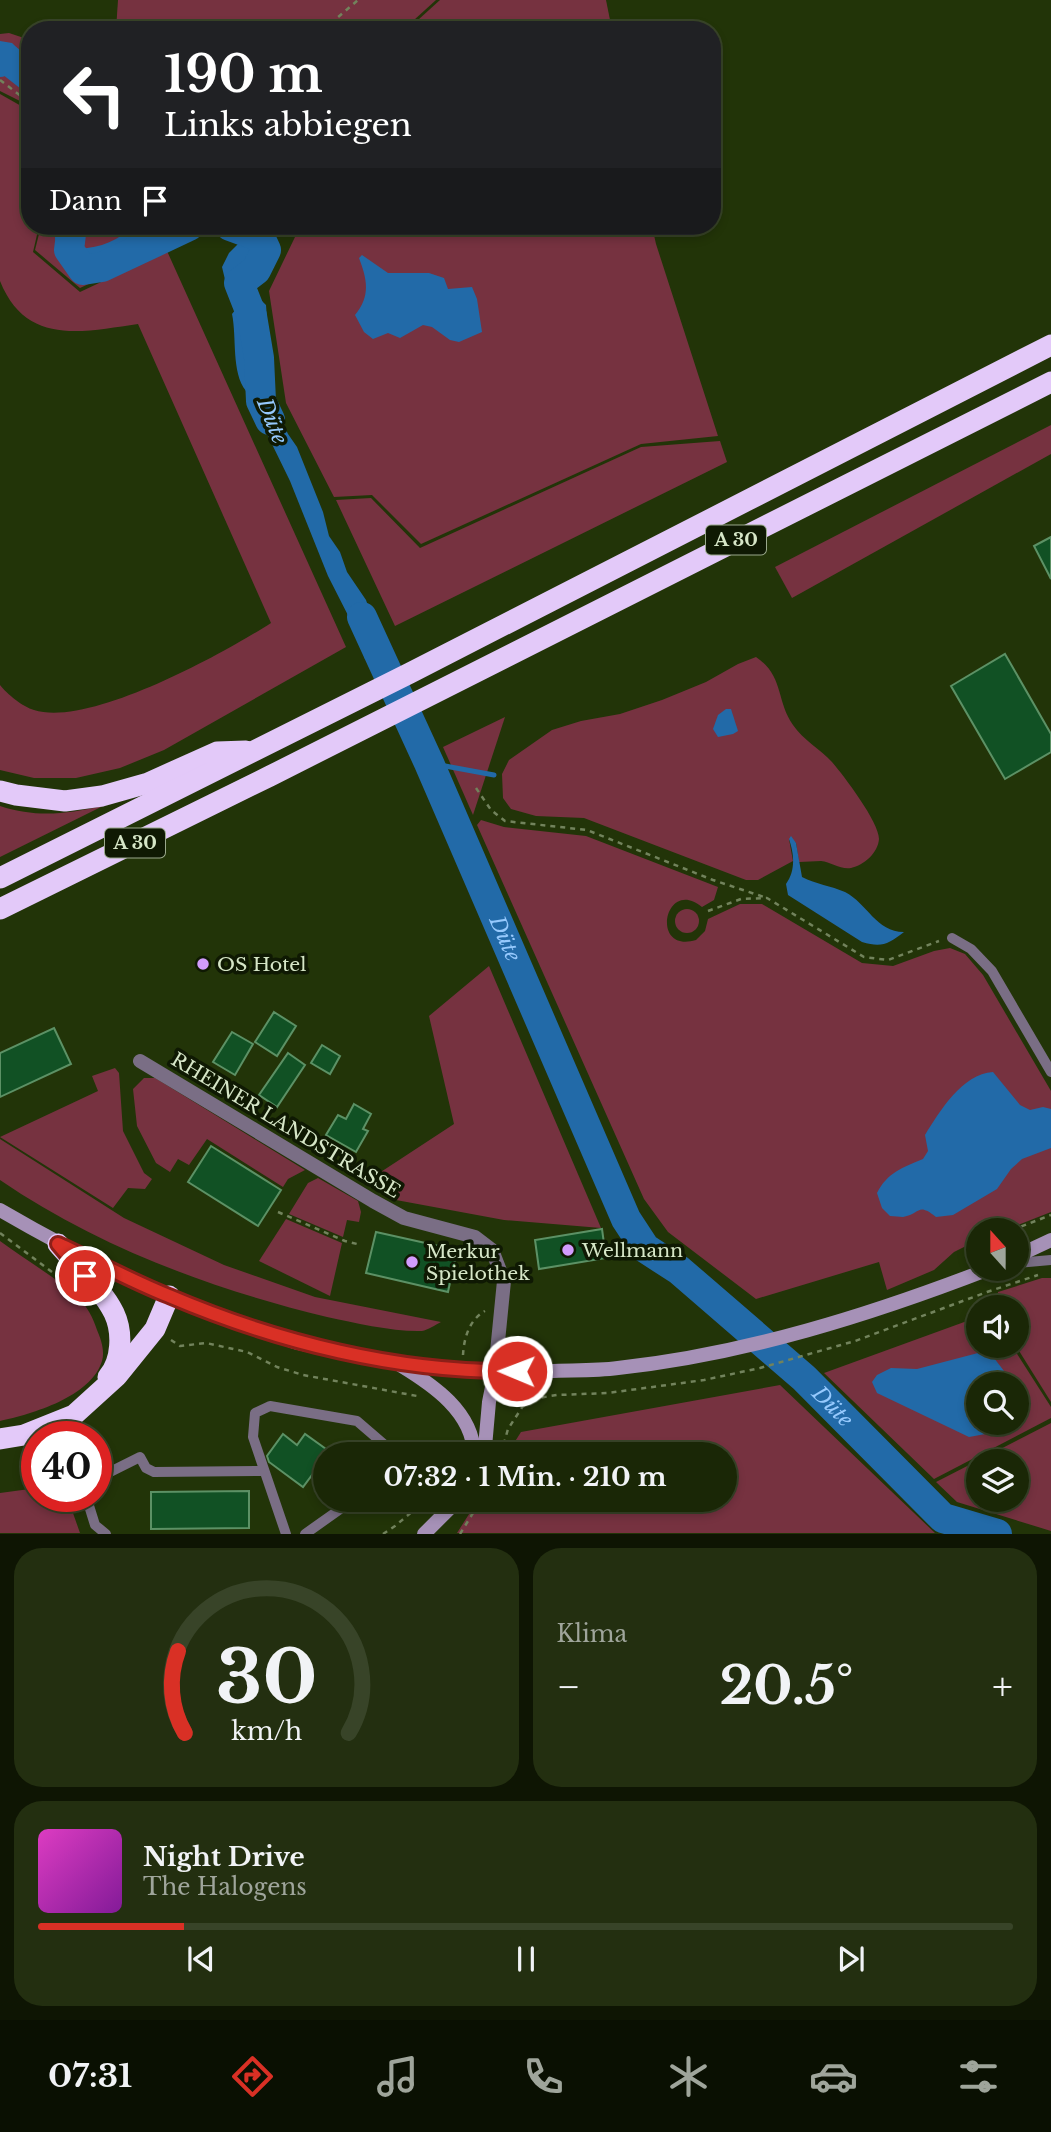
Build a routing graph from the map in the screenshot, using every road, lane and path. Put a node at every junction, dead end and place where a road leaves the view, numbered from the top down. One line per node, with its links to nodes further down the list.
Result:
1 (358, 0): 2 (path)
2 (334, 21)
3 (0, 80): 4 (path)
4 (21, 96)
5 (1051, 345): 7 (highway, A 30)
6 (1051, 382): 12 (highway, A 30)
7 (255, 750): 9 (highway); 10 (highway, A 30)
8 (476, 788): 11 (path)
9 (0, 790)
10 (0, 877)
11 (767, 898): 13 (path); 14 (path)
12 (0, 909)
13 (708, 911)
14 (952, 938): 16 (lane)
15 (140, 1061): 32 (street, RHEINER LANDSTRASSE)
16 (1051, 1072)
17 (0, 1210): 23 (street)
18 (278, 1212): 24 (path)
19 (1051, 1215): 20 (path)
20 (1029, 1223)
21 (0, 1233): 30 (path)
22 (1051, 1240): 25 (street)
23 (58, 1244): 31 (street); 40 (highway)
24 (361, 1245)
25 (1029, 1250)
26 (1051, 1260): 27 (lane)
27 (1029, 1262)
28 (1041, 1275): 39 (path)
29 (966, 1278): 36 (street)
30 (71, 1286)
31 (169, 1296): 33 (highway); 34 (street)
32 (500, 1308): 35 (path); 36 (street, RHEINER LANDSTRASSE)
33 (155, 1329): 37 (path); 40 (highway)
34 (396, 1363): 35 (street); 43 (street)
35 (462, 1369): 36 (street)
36 (495, 1372): 38 (street)
37 (427, 1399)
38 (489, 1402): 39 (path); 44 (street)
39 (523, 1406): 45 (path)
40 (74, 1415): 41 (highway)
41 (0, 1438)
42 (381, 1442): 47 (lane)
43 (473, 1442)
44 (485, 1442)
45 (504, 1442)
46 (112, 1471): 47 (lane)
47 (264, 1471): 54 (lane)
48 (91, 1512): 53 (lane)
49 (336, 1512): 55 (lane)
50 (412, 1512): 56 (path)
51 (446, 1512): 57 (street)
52 (474, 1512): 58 (path)
53 (106, 1534)
54 (286, 1534)
55 (305, 1534)
56 (383, 1534)
57 (424, 1534)
58 (460, 1534)

